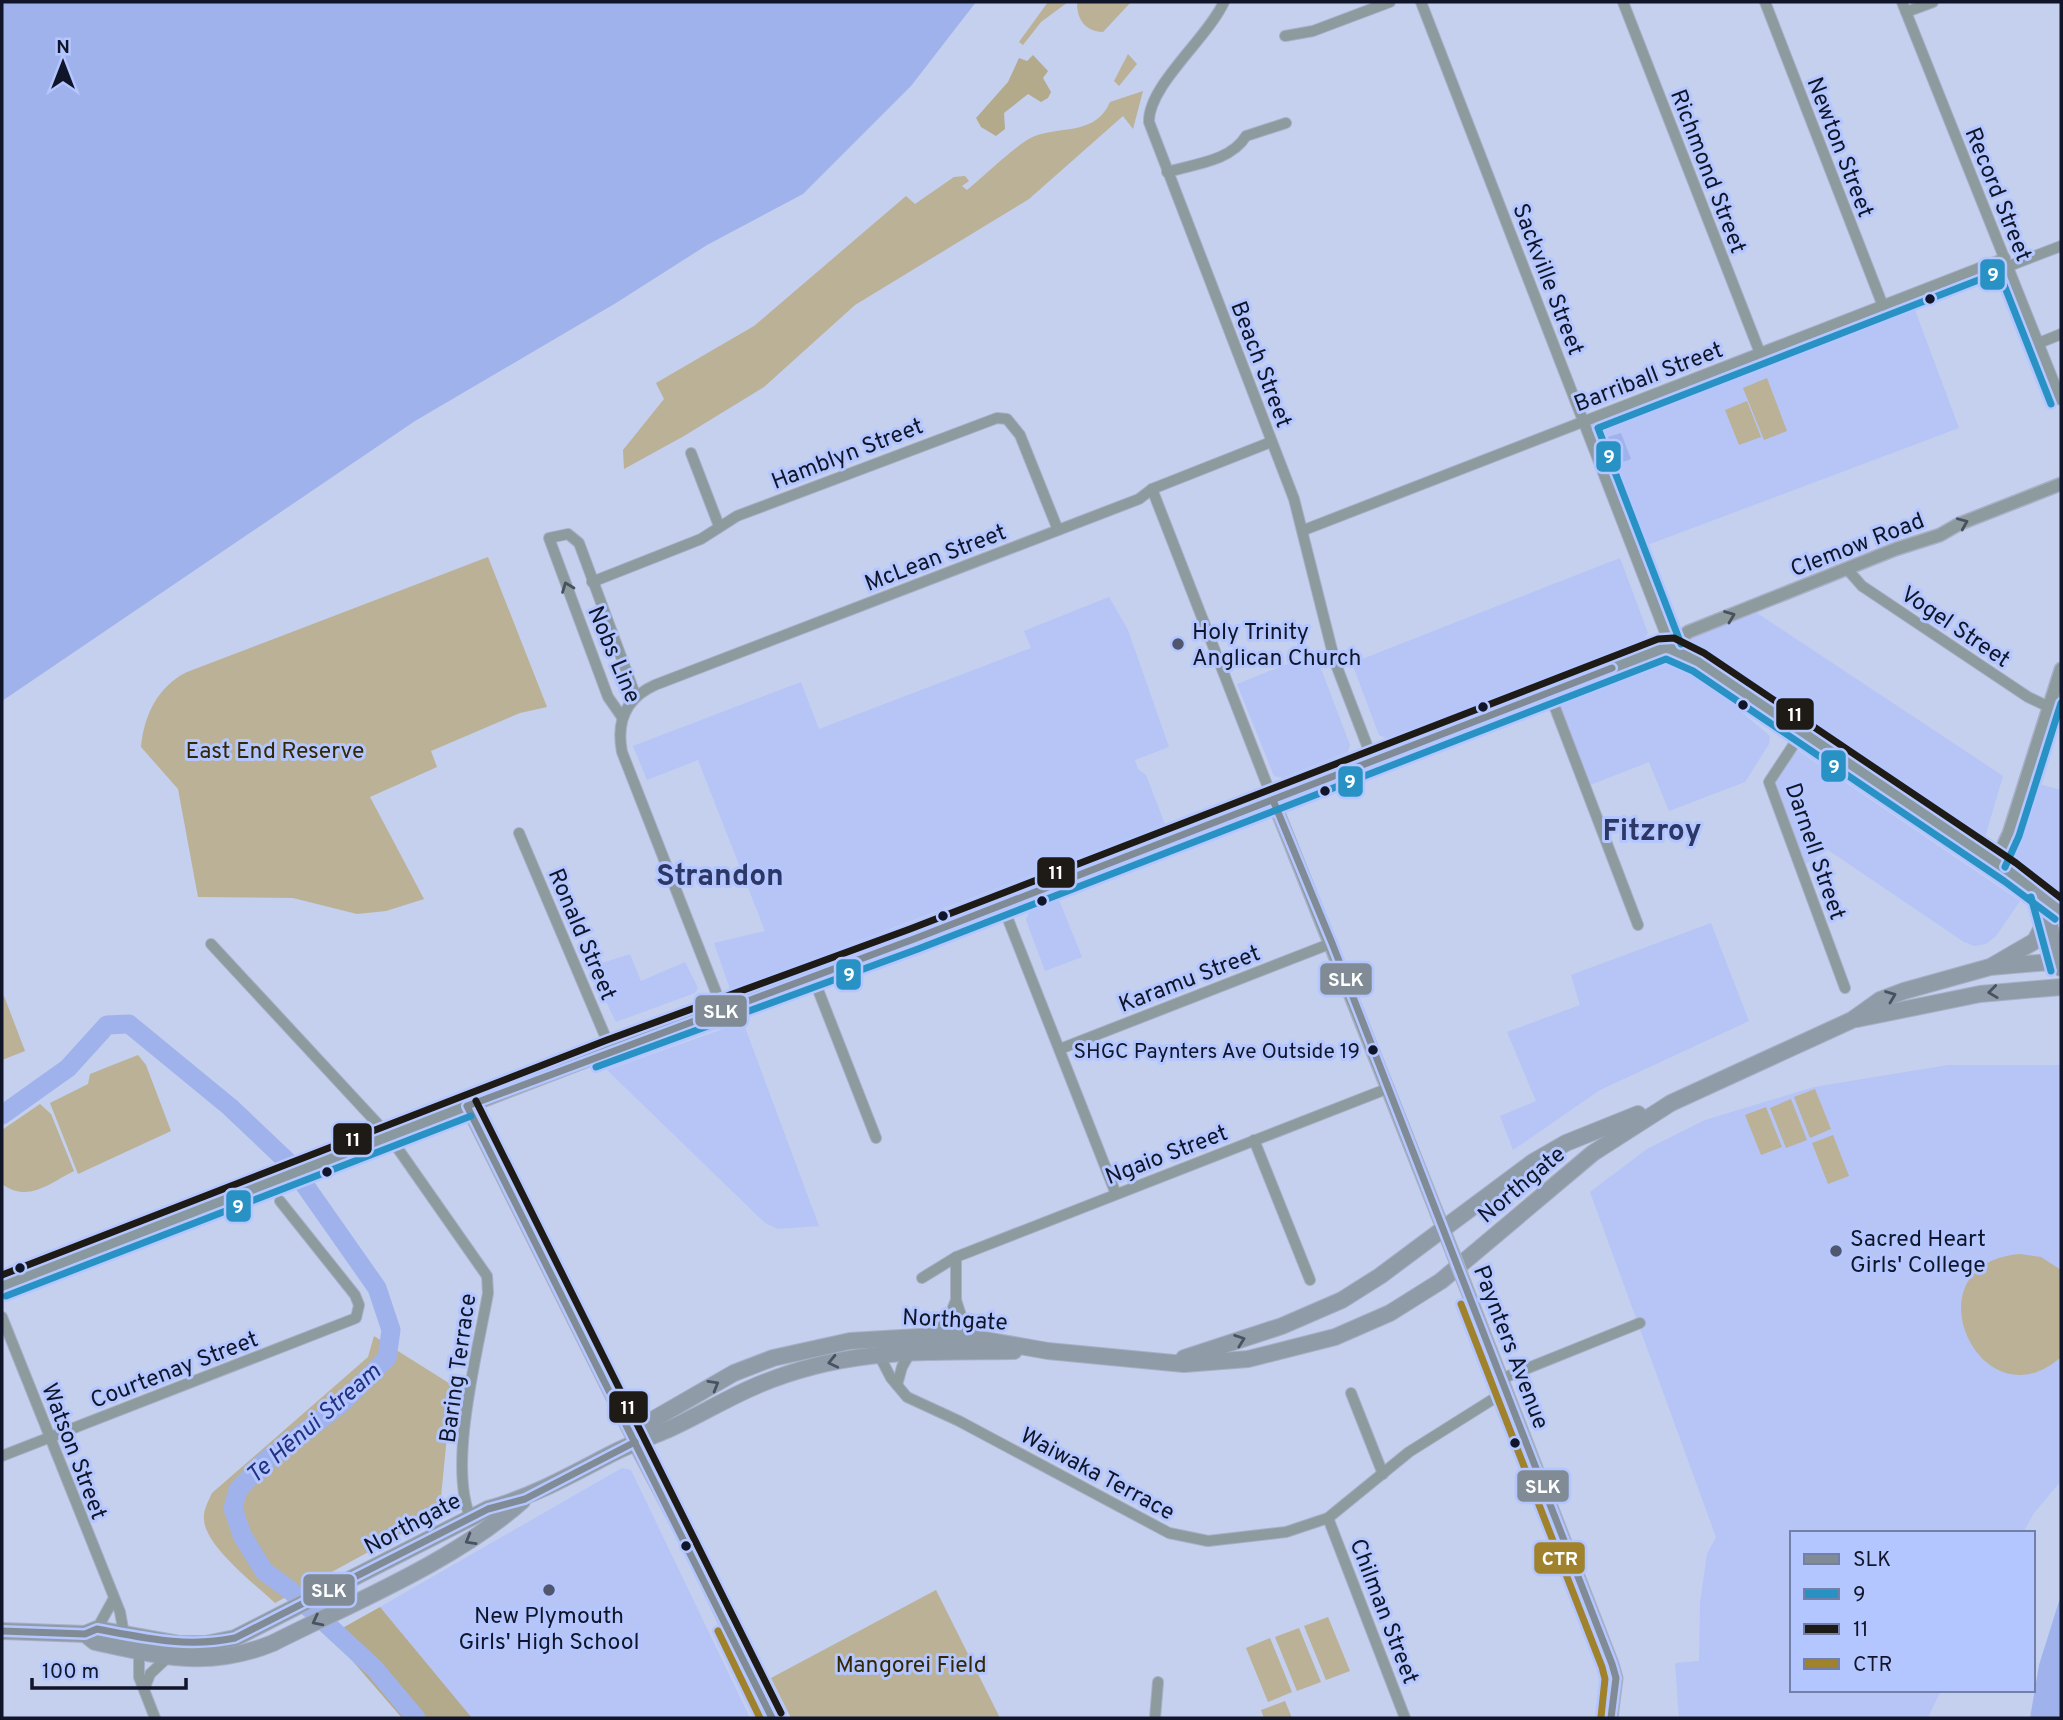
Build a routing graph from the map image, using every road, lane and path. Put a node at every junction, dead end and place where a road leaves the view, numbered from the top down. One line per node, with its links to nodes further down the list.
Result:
1 (1224, 2): 10 (street, Beach Street)
2 (1390, 2): 8 (street)
3 (1421, 2): 18 (street, Sackville Street)
4 (1623, 2): 16 (street, Richmond Street)
5 (1765, 2): 13 (street, Newton Street)
6 (1933, 2): 7 (street)
7 (1904, 7): 12 (street, Record Street)
8 (1285, 36)
9 (1286, 123): 10 (street)
10 (1167, 172): 19 (street, Beach Street)
11 (2061, 246): 12 (street, Barriball Street)
12 (2007, 262): 13 (street, Barriball Street); 15 (street, Record Street)
13 (1883, 306): 16 (street, Barriball Street)
14 (2061, 334): 15 (street)
15 (2039, 343): 17 (street, Record Street)
16 (1760, 353): 18 (street, Barriball Street)
17 (2061, 400)
18 (1584, 422): 25 (street, Barriball Street); 28 (street, Sackville Street)
19 (1271, 442): 22 (street, McLean Street); 25 (street, Beach Street)
20 (691, 453): 23 (street)
21 (2061, 484): 26 (street, Clemow Road, one-way to 21)
22 (1152, 489): 24 (street, McLean Street); 36 (street)
23 (719, 526): 24 (street, Hamblyn Street); 27 (street, Hamblyn Street)
24 (1058, 530): 31 (street, McLean Street)
25 (1304, 530): 35 (street, Beach Street)
26 (1847, 569): 28 (street, Clemow Road, one-way to 26); 32 (street, Vogel Street)
27 (592, 582): 31 (street, Nobs Line); 33 (street, Nobs Line, one-way to 27)
28 (1671, 648): 30 (main road); 34 (main road)
29 (2061, 669): 32 (street)
30 (1549, 692): 35 (main road); 43 (street)
31 (636, 697): 33 (street, McLean Street)
32 (2049, 707): 38 (street)
33 (622, 717): 51 (street, Nobs Line)
34 (1802, 732): 38 (main road); 50 (street, Darnell Street)
35 (1373, 761): 36 (main road)
36 (1273, 800): 40 (main road); 44 (street, Paynters Avenue)
37 (519, 833): 54 (street, Ronald Street)
38 (1995, 863): 39 (main road)
39 (2041, 894): 41 (highway); 42 (highway)
40 (1002, 904): 48 (main road); 53 (street)
41 (2061, 911)
42 (2046, 920): 46 (highway); 47 (highway)
43 (1638, 925)
44 (1332, 943): 53 (street, Karamu Street); 55 (street, Paynters Avenue)
45 (211, 944): 58 (street, Baring Terrace)
46 (2060, 963): 47 (highway, Northgate)
47 (1990, 967): 52 (highway, Northgate, one-way to 47)
48 (813, 977): 51 (main road); 59 (street)
49 (2061, 987): 52 (highway, Northgate, one-way to 52)
50 (1845, 988)
51 (723, 1010): 54 (main road)
52 (1852, 1020): 56 (highway, Northgate)
53 (1060, 1049): 61 (street)
54 (611, 1050): 57 (main road)
55 (1389, 1088): 60 (street, Ngaio Street); 63 (street, Paynters Avenue)
56 (1671, 1103): 63 (highway); 76 (highway, Northgate)
57 (467, 1106): 58 (main road); 81 (street)
58 (389, 1136): 67 (main road); 86 (street, Baring Terrace)
59 (876, 1138)
60 (1254, 1140): 61 (street, Ngaio Street); 66 (street)
61 (1116, 1194): 64 (street, Ngaio Street)
62 (280, 1201): 80 (street, Courtenay Street)
63 (1443, 1226): 76 (highway, one-way to 63); 78 (street, Paynters Avenue, bridge)
64 (956, 1256): 65 (street, Ngaio Street); 68 (street)
65 (922, 1278)
66 (1310, 1280)
67 (2, 1286)
68 (956, 1300): 71 (street); 72 (street)
69 (2, 1317): 80 (street, Watson Street)
70 (1640, 1323): 78 (street, Waiwaka Terrace)
71 (935, 1336): 72 (highway, Northgate); 81 (highway, Northgate, one-way to 71)
72 (968, 1337): 74 (highway, Northgate)
73 (912, 1350): 74 (highway, Northgate); 75 (highway, Northgate); 77 (street)
74 (1048, 1351): 76 (highway, Northgate)
75 (878, 1353): 77 (street, Waiwaka Terrace); 81 (highway, Northgate, one-way to 81)
76 (1151, 1362)
77 (897, 1385): 85 (street, Waiwaka Terrace)
78 (1503, 1385): 83 (street, Waiwaka Terrace); 99 (street, Paynters Avenue)
79 (1351, 1393): 83 (street)
80 (50, 1438): 82 (street, Courtenay Street); 87 (street, Watson Street)
81 (635, 1442): 84 (highway, Northgate); 96 (main road)
82 (2, 1456)
83 (1383, 1474): 85 (street, Waiwaka Terrace)
84 (525, 1499): 86 (highway, Northgate); 92 (highway, Northgate, one-way to 92)
85 (1328, 1518): 98 (street, Chilman Street)
86 (471, 1519): 90 (highway, Northgate)
87 (113, 1600): 89 (street); 90 (street, Watson Street)
88 (2, 1631): 89 (highway, Northgate)
89 (91, 1632): 90 (highway, Northgate); 91 (highway, Northgate)
90 (124, 1634)
91 (139, 1651): 92 (highway, Northgate); 94 (street)
92 (167, 1658): 94 (street)
93 (1158, 1682): 97 (street)
94 (145, 1687): 95 (street)
95 (155, 1718)
96 (772, 1718)
97 (1155, 1718)
98 (1405, 1718)
99 (1611, 1718)

